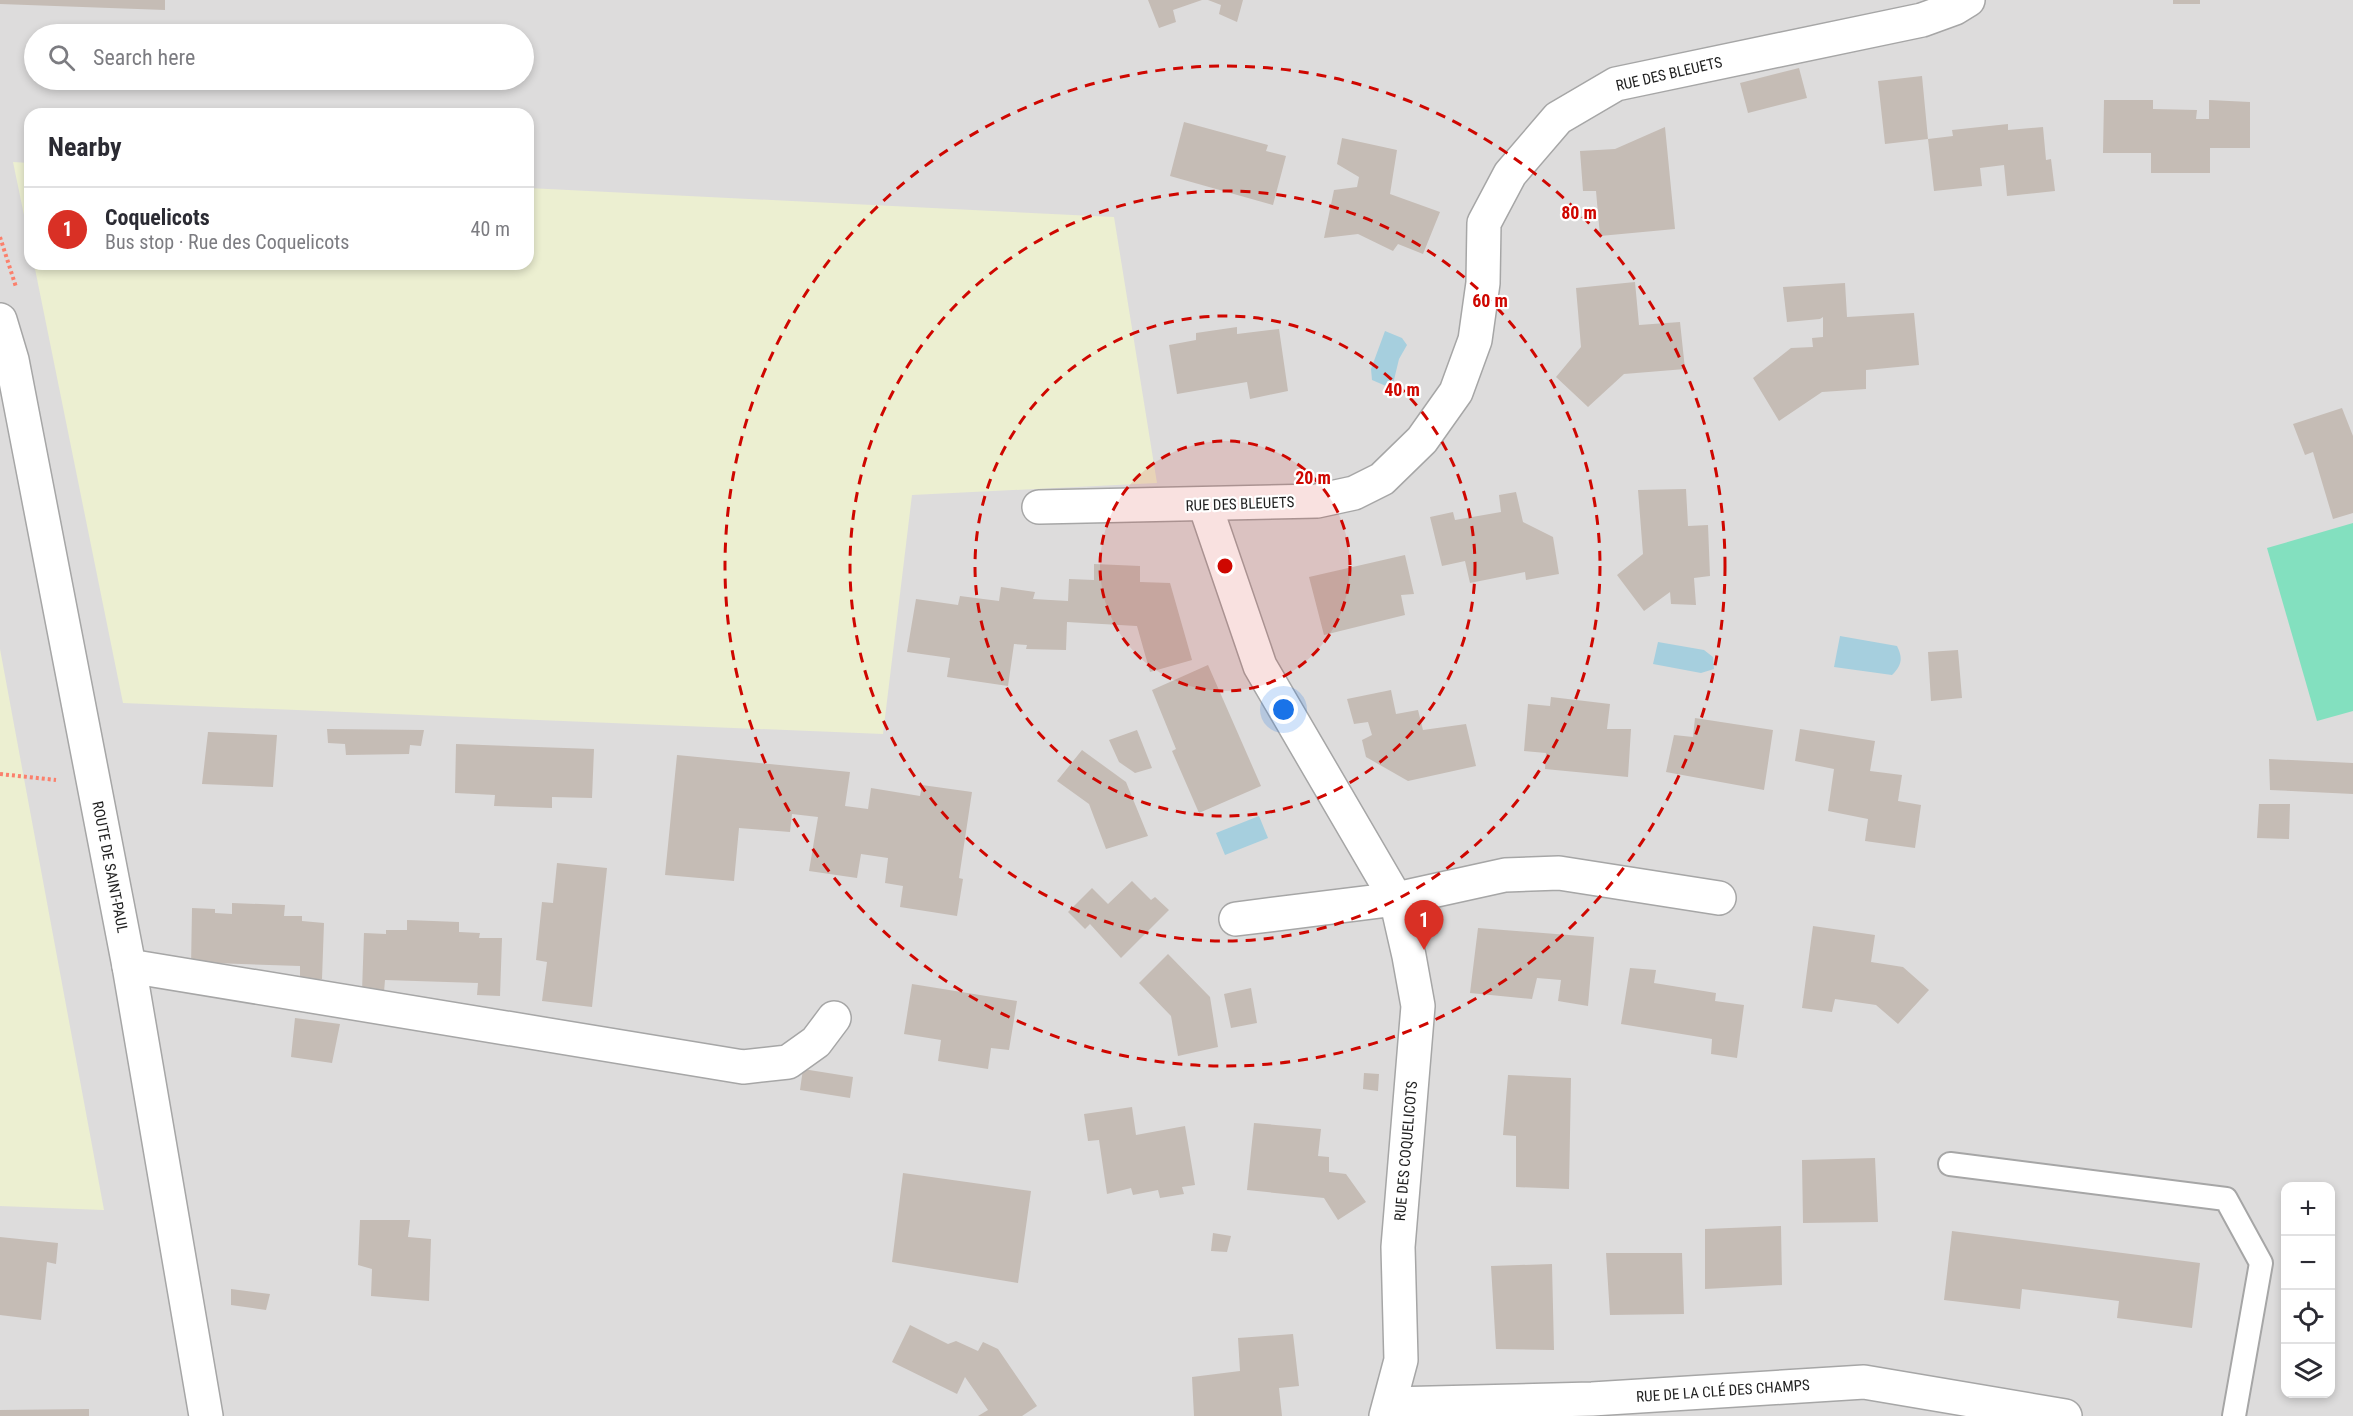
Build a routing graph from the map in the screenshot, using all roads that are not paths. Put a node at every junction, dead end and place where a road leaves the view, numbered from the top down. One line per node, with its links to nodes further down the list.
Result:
1 (1968, 0): 3 (street, RUE DES BLEUETS)
2 (0, 320): 8 (street, ROUTE DE SAINT-PAUL)
3 (1204, 505): 4 (street, RUE DES BLEUETS); 5 (street, RUE DES COQUELICOTS)
4 (1039, 507)
5 (1396, 898): 6 (street); 7 (street); 11 (street, RUE DES COQUELICOTS)
6 (1719, 898)
7 (1236, 920)
8 (129, 966): 9 (street); 12 (street, ROUTE DE SAINT-PAUL)
9 (834, 1018)
10 (1950, 1164): 14 (lane)
11 (1388, 1410): 13 (street, RUE DE LA CLÉ DES CHAMPS)
12 (206, 1416)
13 (2065, 1416)
14 (2234, 1416)

